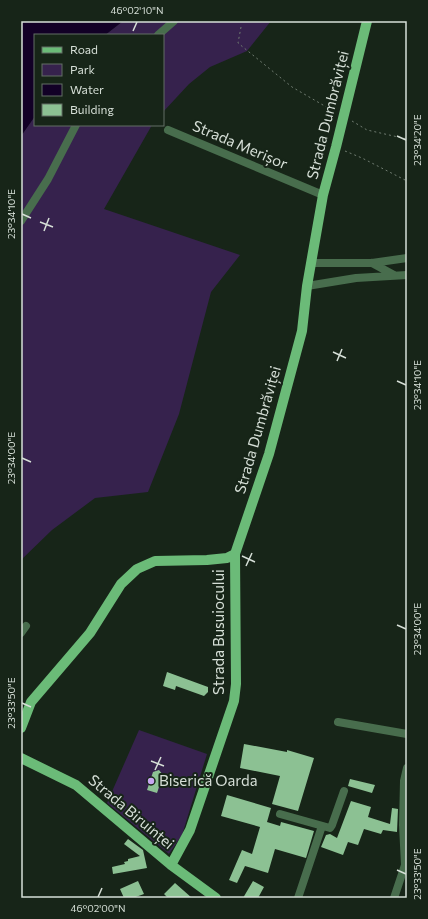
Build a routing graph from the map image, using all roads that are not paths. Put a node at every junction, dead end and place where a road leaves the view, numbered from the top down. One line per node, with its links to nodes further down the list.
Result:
1 (174, 21): 3 (street)
2 (367, 21): 6 (main road, Strada Dumbrăviței)
3 (159, 34)
4 (75, 126): 7 (street)
5 (168, 130): 6 (street, Strada Merișor)
6 (323, 195): 10 (main road, Strada Dumbrăviței)
7 (21, 221)
8 (407, 258): 9 (street)
9 (372, 263): 10 (street); 11 (street); 13 (street)
10 (311, 264): 14 (main road, Strada Dumbrăviței)
11 (395, 275): 12 (street); 13 (street)
12 (407, 275)
13 (356, 278): 14 (street)
14 (307, 286): 15 (main road, Strada Dumbrăviței)
15 (235, 554): 16 (main road); 25 (main road, Strada Busuiocului)
16 (23, 715): 18 (main road)
17 (338, 722): 19 (street)
18 (21, 728)
19 (407, 734)
20 (21, 758): 25 (main road, Strada Biruinței)
21 (407, 768): 28 (street)
22 (344, 791): 24 (street)
23 (280, 814): 24 (street)
24 (322, 826): 27 (street)
25 (171, 865): 26 (main road, Strada Biruinței)
26 (216, 898)
27 (298, 898)
28 (394, 898)

